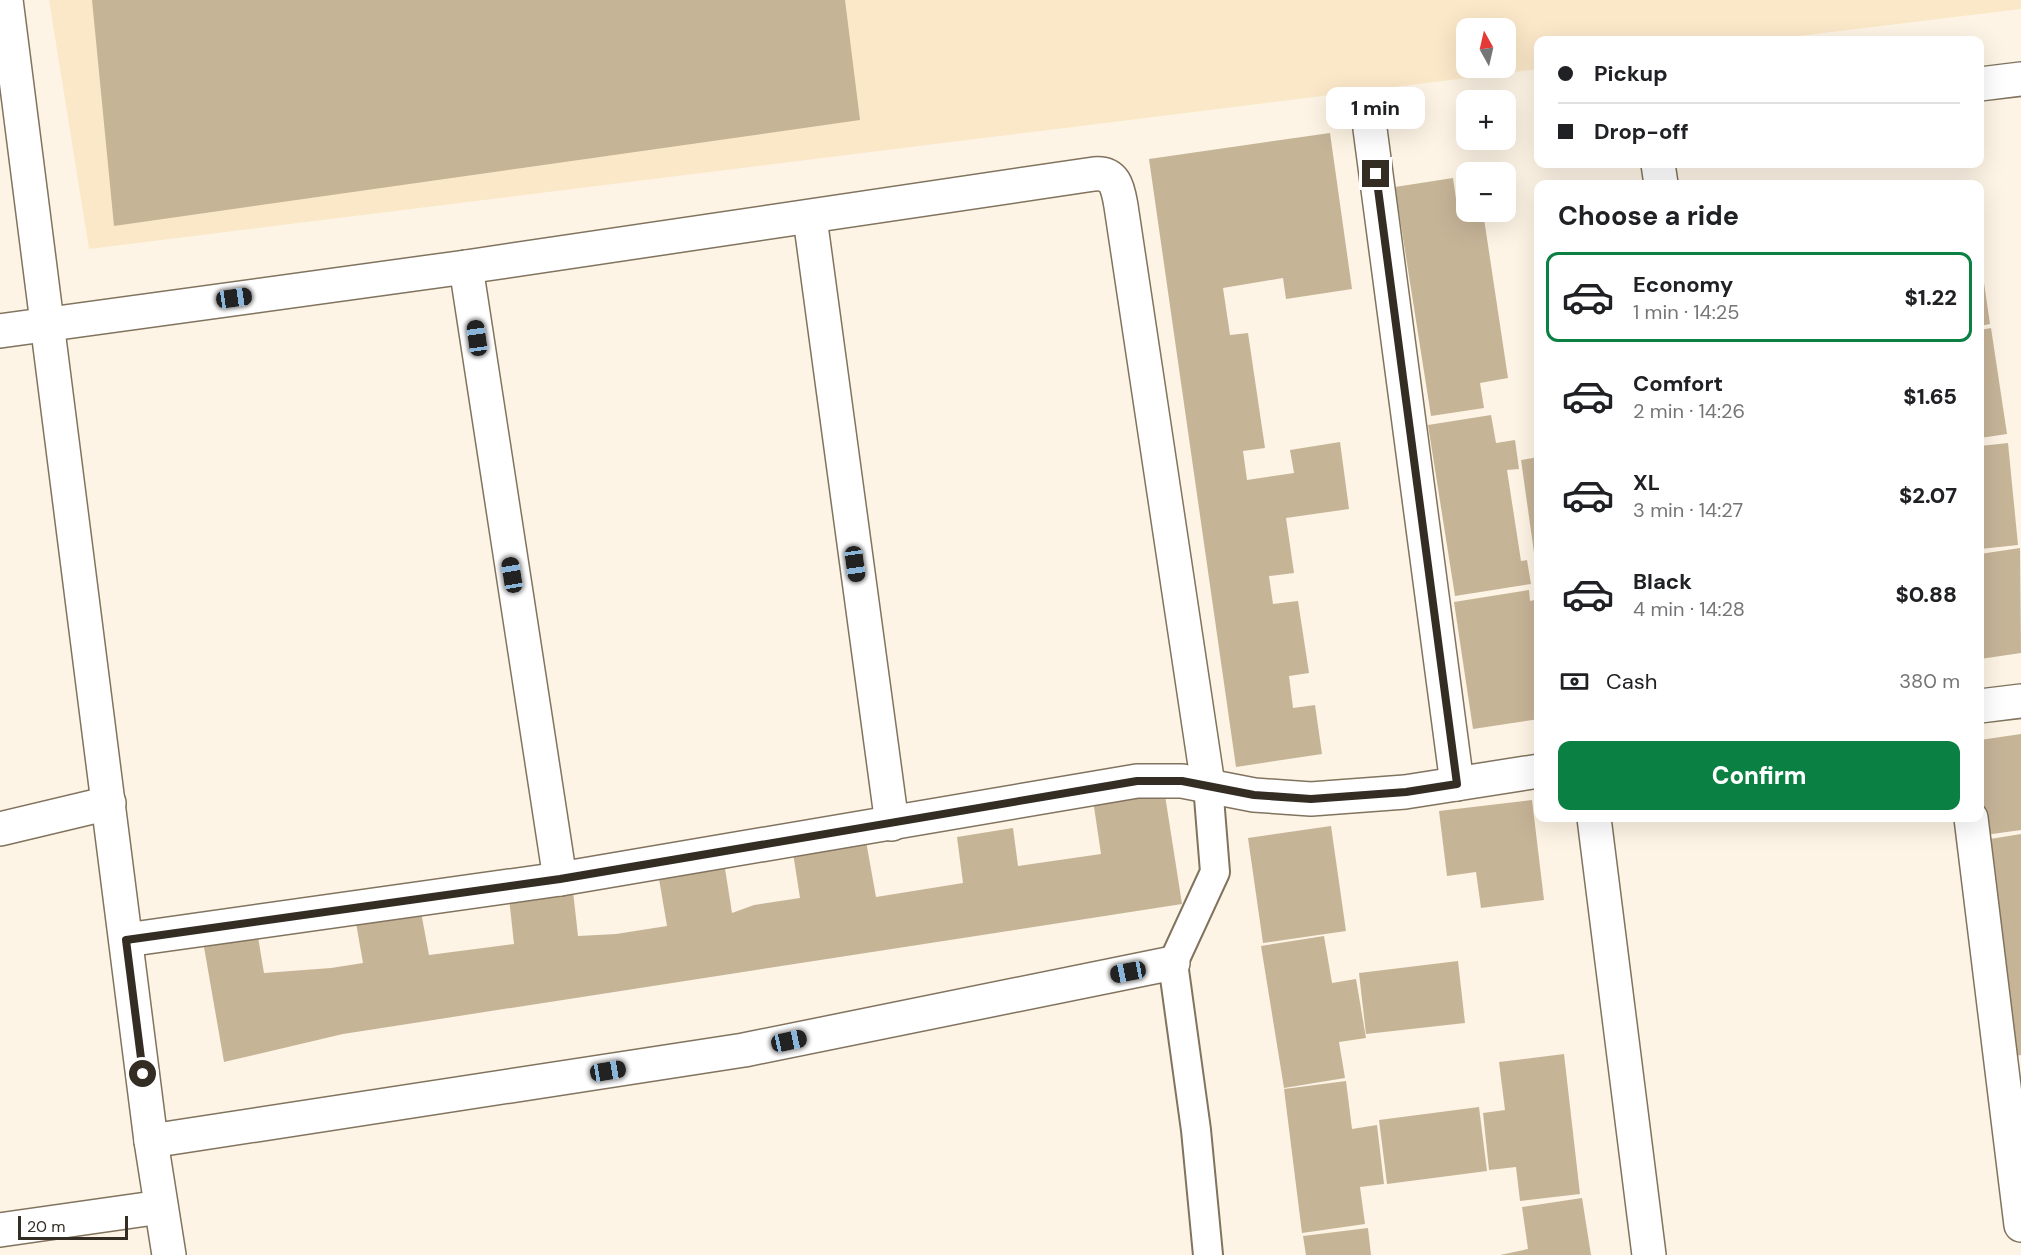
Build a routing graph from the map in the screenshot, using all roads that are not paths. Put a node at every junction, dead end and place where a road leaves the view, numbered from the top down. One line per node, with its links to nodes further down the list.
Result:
1 (6, 0): 7 (street)
2 (2021, 79): 3 (street)
3 (1984, 84)
4 (1370, 129): 12 (street)
5 (810, 218): 6 (street); 13 (street); 17 (street)
6 (466, 267): 7 (street); 19 (street)
7 (49, 324): 8 (street); 14 (street)
8 (0, 331)
9 (2021, 701): 10 (street)
10 (1984, 706)
11 (1534, 772): 12 (street)
12 (1457, 784): 13 (street)
13 (1208, 785): 17 (street); 21 (street)
14 (109, 803): 18 (street); 20 (street)
15 (1595, 822): 28 (street)
16 (1971, 822): 24 (street)
17 (892, 824): 19 (street)
18 (0, 829)
19 (560, 879): 20 (street)
20 (126, 940): 22 (street)
21 (1173, 963): 22 (street); 27 (street)
22 (151, 1141): 23 (street)
23 (161, 1207): 25 (street); 26 (street)
24 (2021, 1225)
25 (0, 1230)
26 (169, 1255)
27 (1208, 1255)
28 (1649, 1255)

